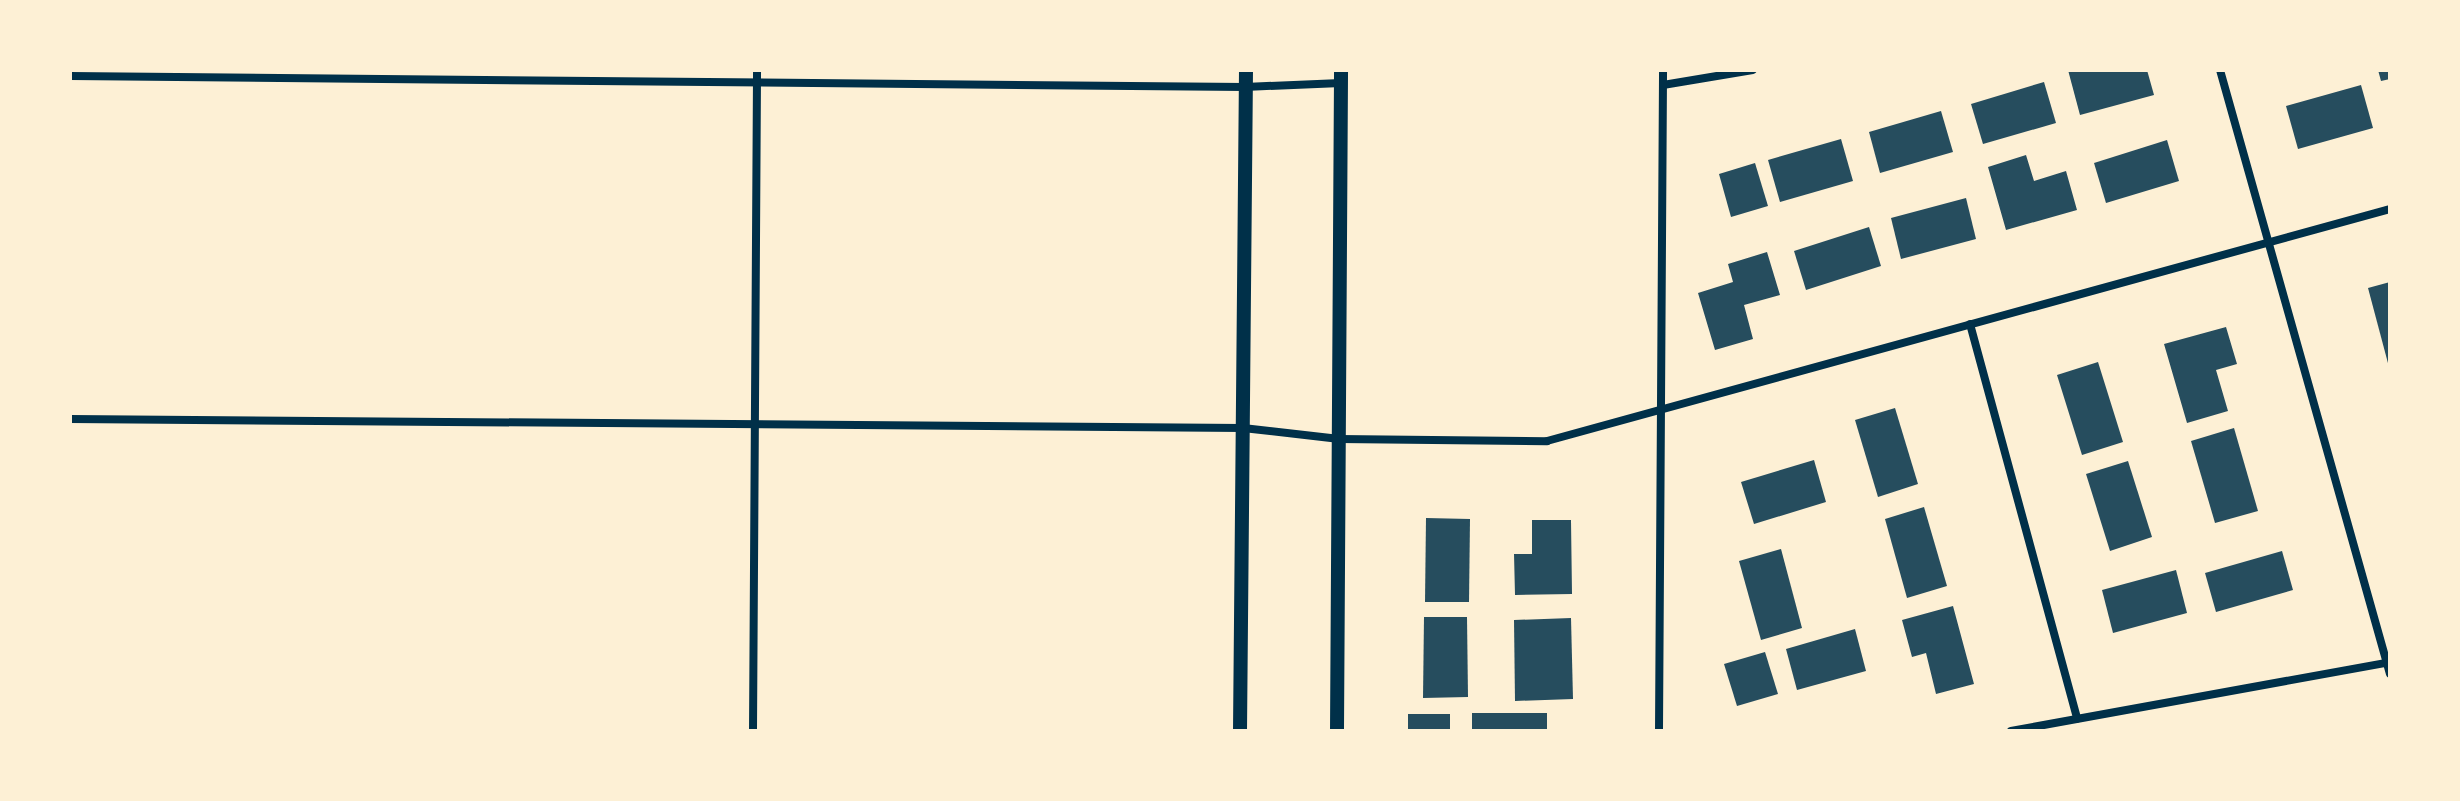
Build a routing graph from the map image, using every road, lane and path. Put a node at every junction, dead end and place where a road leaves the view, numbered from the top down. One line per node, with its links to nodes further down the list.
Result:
1 (757, 70): 8 (street)
2 (1246, 70): 10 (street)
3 (1663, 70): 9 (street)
4 (1753, 70): 9 (street)
5 (2220, 70): 12 (street)
6 (70, 76): 8 (street)
7 (1341, 77): 10 (street); 18 (street)
8 (757, 82): 10 (street); 16 (street)
9 (1663, 85): 14 (street)
10 (1245, 87): 17 (street)
11 (2390, 209): 12 (street)
12 (2268, 242): 13 (street); 19 (street)
13 (1970, 324): 14 (street); 21 (street)
14 (1662, 409): 18 (street); 25 (street)
15 (70, 419): 16 (street)
16 (755, 425): 17 (street); 22 (street)
17 (1243, 428): 18 (street); 23 (street)
18 (1339, 439): 24 (street)
19 (2389, 662): 20 (street); 21 (street)
20 (2390, 674)
21 (2077, 719): 26 (street)
22 (753, 731)
23 (1240, 731)
24 (1337, 731)
25 (1659, 731)
26 (2011, 731)

